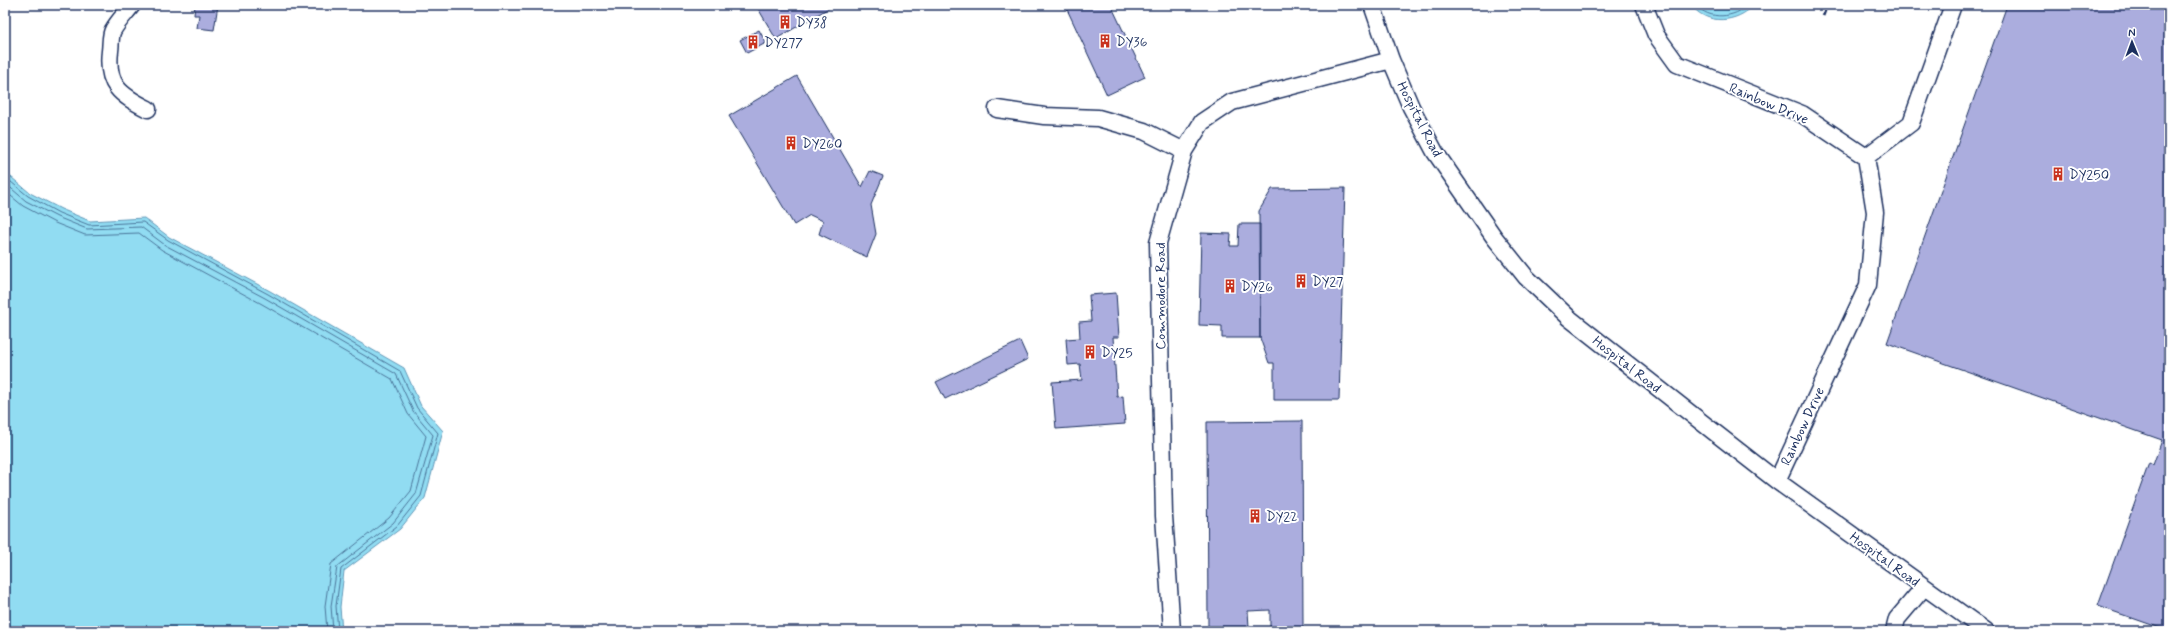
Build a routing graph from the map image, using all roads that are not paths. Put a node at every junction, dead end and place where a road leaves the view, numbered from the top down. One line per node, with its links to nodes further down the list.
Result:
1 (132, 5): 6 (lane)
2 (1372, 5): 5 (lane, Hospital Road)
3 (1644, 5): 9 (lane, Rainbow Drive)
4 (1952, 5): 9 (lane)
5 (1391, 60): 8 (lane, Commodore Road); 10 (lane, Hospital Road)
6 (148, 109)
7 (997, 109): 8 (lane)
8 (1184, 151): 12 (lane, Commodore Road)
9 (1866, 157): 10 (lane, Rainbow Drive)
10 (1777, 481): 11 (lane, Hospital Road)
11 (1924, 587): 13 (lane); 14 (lane, Hospital Road)
12 (1172, 631)
13 (1894, 631)
14 (1986, 631)

